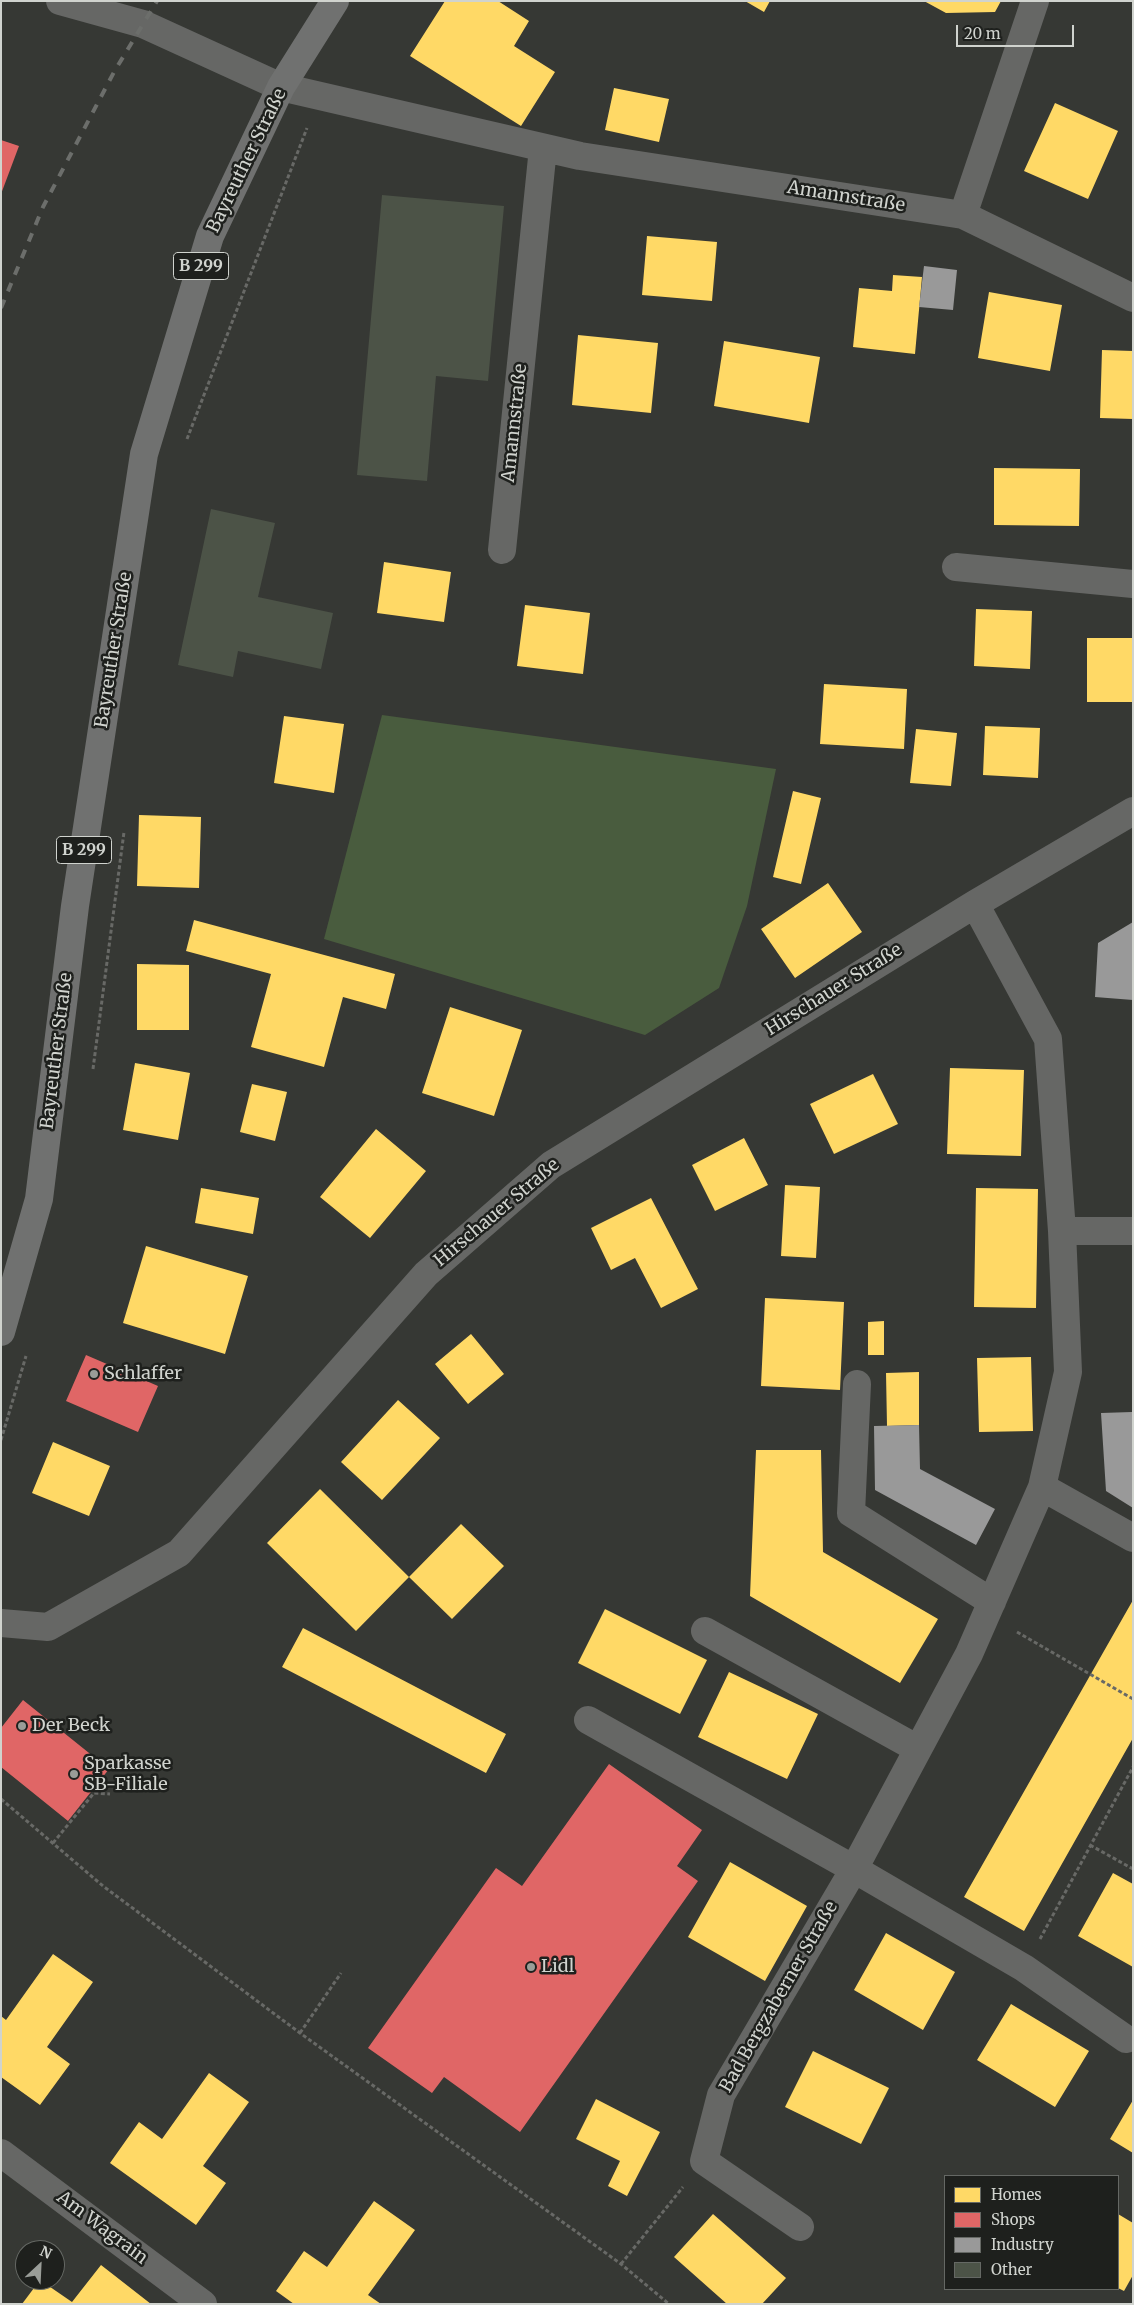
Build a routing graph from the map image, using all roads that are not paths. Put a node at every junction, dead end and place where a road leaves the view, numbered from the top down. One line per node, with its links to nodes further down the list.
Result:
1 (60, 1): 4 (street, Amannstraße)
2 (335, 1): 4 (main road, Bayreuther Straße / B 299)
3 (1035, 1): 6 (street)
4 (281, 87): 5 (street, Amannstraße); 15 (main road, Bayreuther Straße / B 299)
5 (543, 148): 6 (street, Amannstraße); 8 (street, Amannstraße)
6 (962, 215): 7 (street, Amannstraße)
7 (1133, 298)
8 (502, 550)
9 (956, 567): 10 (street)
10 (1133, 584)
11 (1133, 810): 12 (street, Hirschauer Straße)
12 (975, 904): 13 (street, Bad Bergzaberner Straße); 20 (street, Hirschauer Straße)
13 (1062, 1231): 14 (street); 17 (street, Bad Bergzaberner Straße)
14 (1133, 1231)
15 (1, 1332)
16 (857, 1384): 19 (street)
17 (1042, 1487): 18 (street); 19 (street, Bad Bergzaberner Straße)
18 (1133, 1538)
19 (989, 1608): 23 (street, Bad Bergzaberner Straße)
20 (1, 1623)
21 (705, 1630): 23 (street)
22 (588, 1720): 24 (street)
23 (918, 1749): 24 (street, Bad Bergzaberner Straße)
24 (854, 1869): 25 (street); 27 (street, Bad Bergzaberner Straße)
25 (1126, 2040)
26 (1, 2153): 28 (street, Am Wagrain)
27 (800, 2226)
28 (203, 2304)

